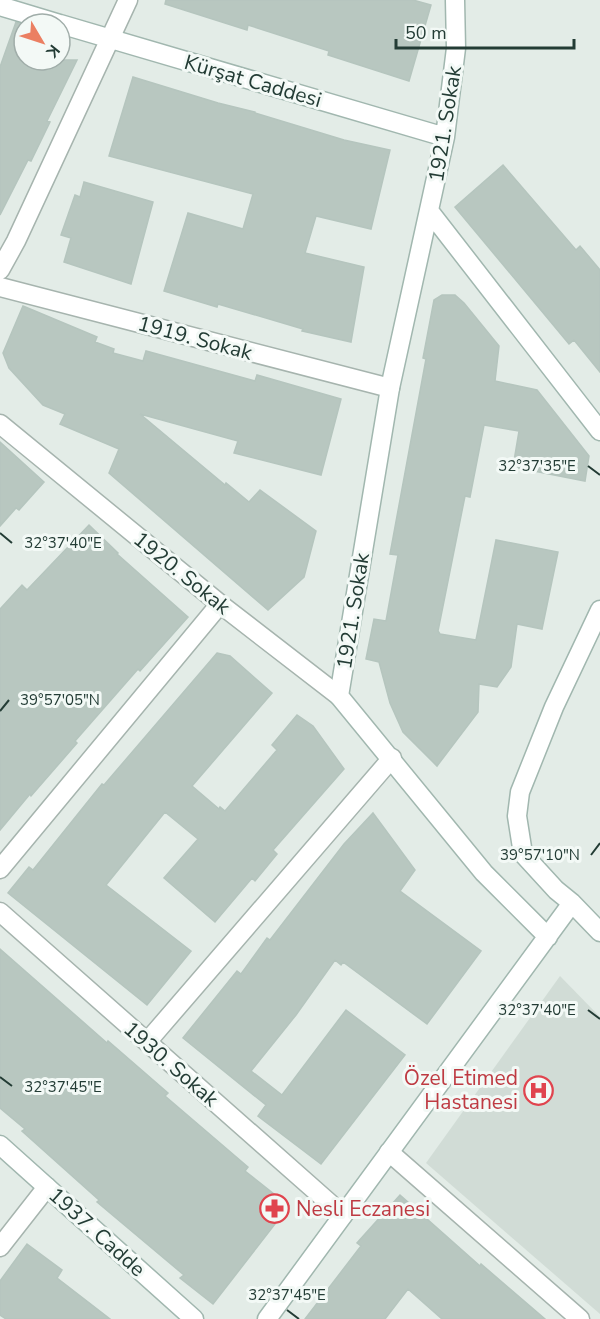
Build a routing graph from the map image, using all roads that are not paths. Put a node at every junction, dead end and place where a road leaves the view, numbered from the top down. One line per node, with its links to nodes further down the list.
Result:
1 (128, 0): 6 (street)
2 (455, 0): 7 (street, 1921. Sokak)
3 (0, 6): 4 (street, Kürşat Caddesi)
4 (20, 12)
5 (72, 28): 6 (street, Kürşat Caddesi)
6 (110, 39): 7 (street, Kürşat Caddesi); 9 (street)
7 (446, 137): 8 (street, 1921. Sokak)
8 (430, 212): 11 (street, 1921. Sokak); 13 (street, 1921. Sokak)
9 (0, 270)
10 (0, 287): 11 (street, 1919. Sokak)
11 (390, 388): 16 (street, 1921. Sokak)
12 (0, 424): 14 (street, 1920. Sokak)
13 (600, 431)
14 (220, 604): 16 (street, 1920. Sokak); 18 (street)
15 (600, 610): 19 (street)
16 (339, 696): 17 (street, 1921. Sokak)
17 (392, 758): 22 (street, 1921. Sokak); 23 (street)
18 (0, 869)
19 (572, 903): 21 (street); 22 (street)
20 (0, 912): 23 (street, 1930. Sokak)
21 (600, 932)
22 (548, 937): 25 (street)
23 (147, 1042): 27 (street, 1930. Sokak)
24 (0, 1145): 26 (street, 1937. Cadde)
25 (389, 1152): 27 (street); 31 (street)
26 (47, 1187): 28 (street); 29 (street, 1937. Cadde)
27 (343, 1215): 30 (street)
28 (0, 1247)
29 (194, 1319)
30 (267, 1319)
31 (580, 1319)

